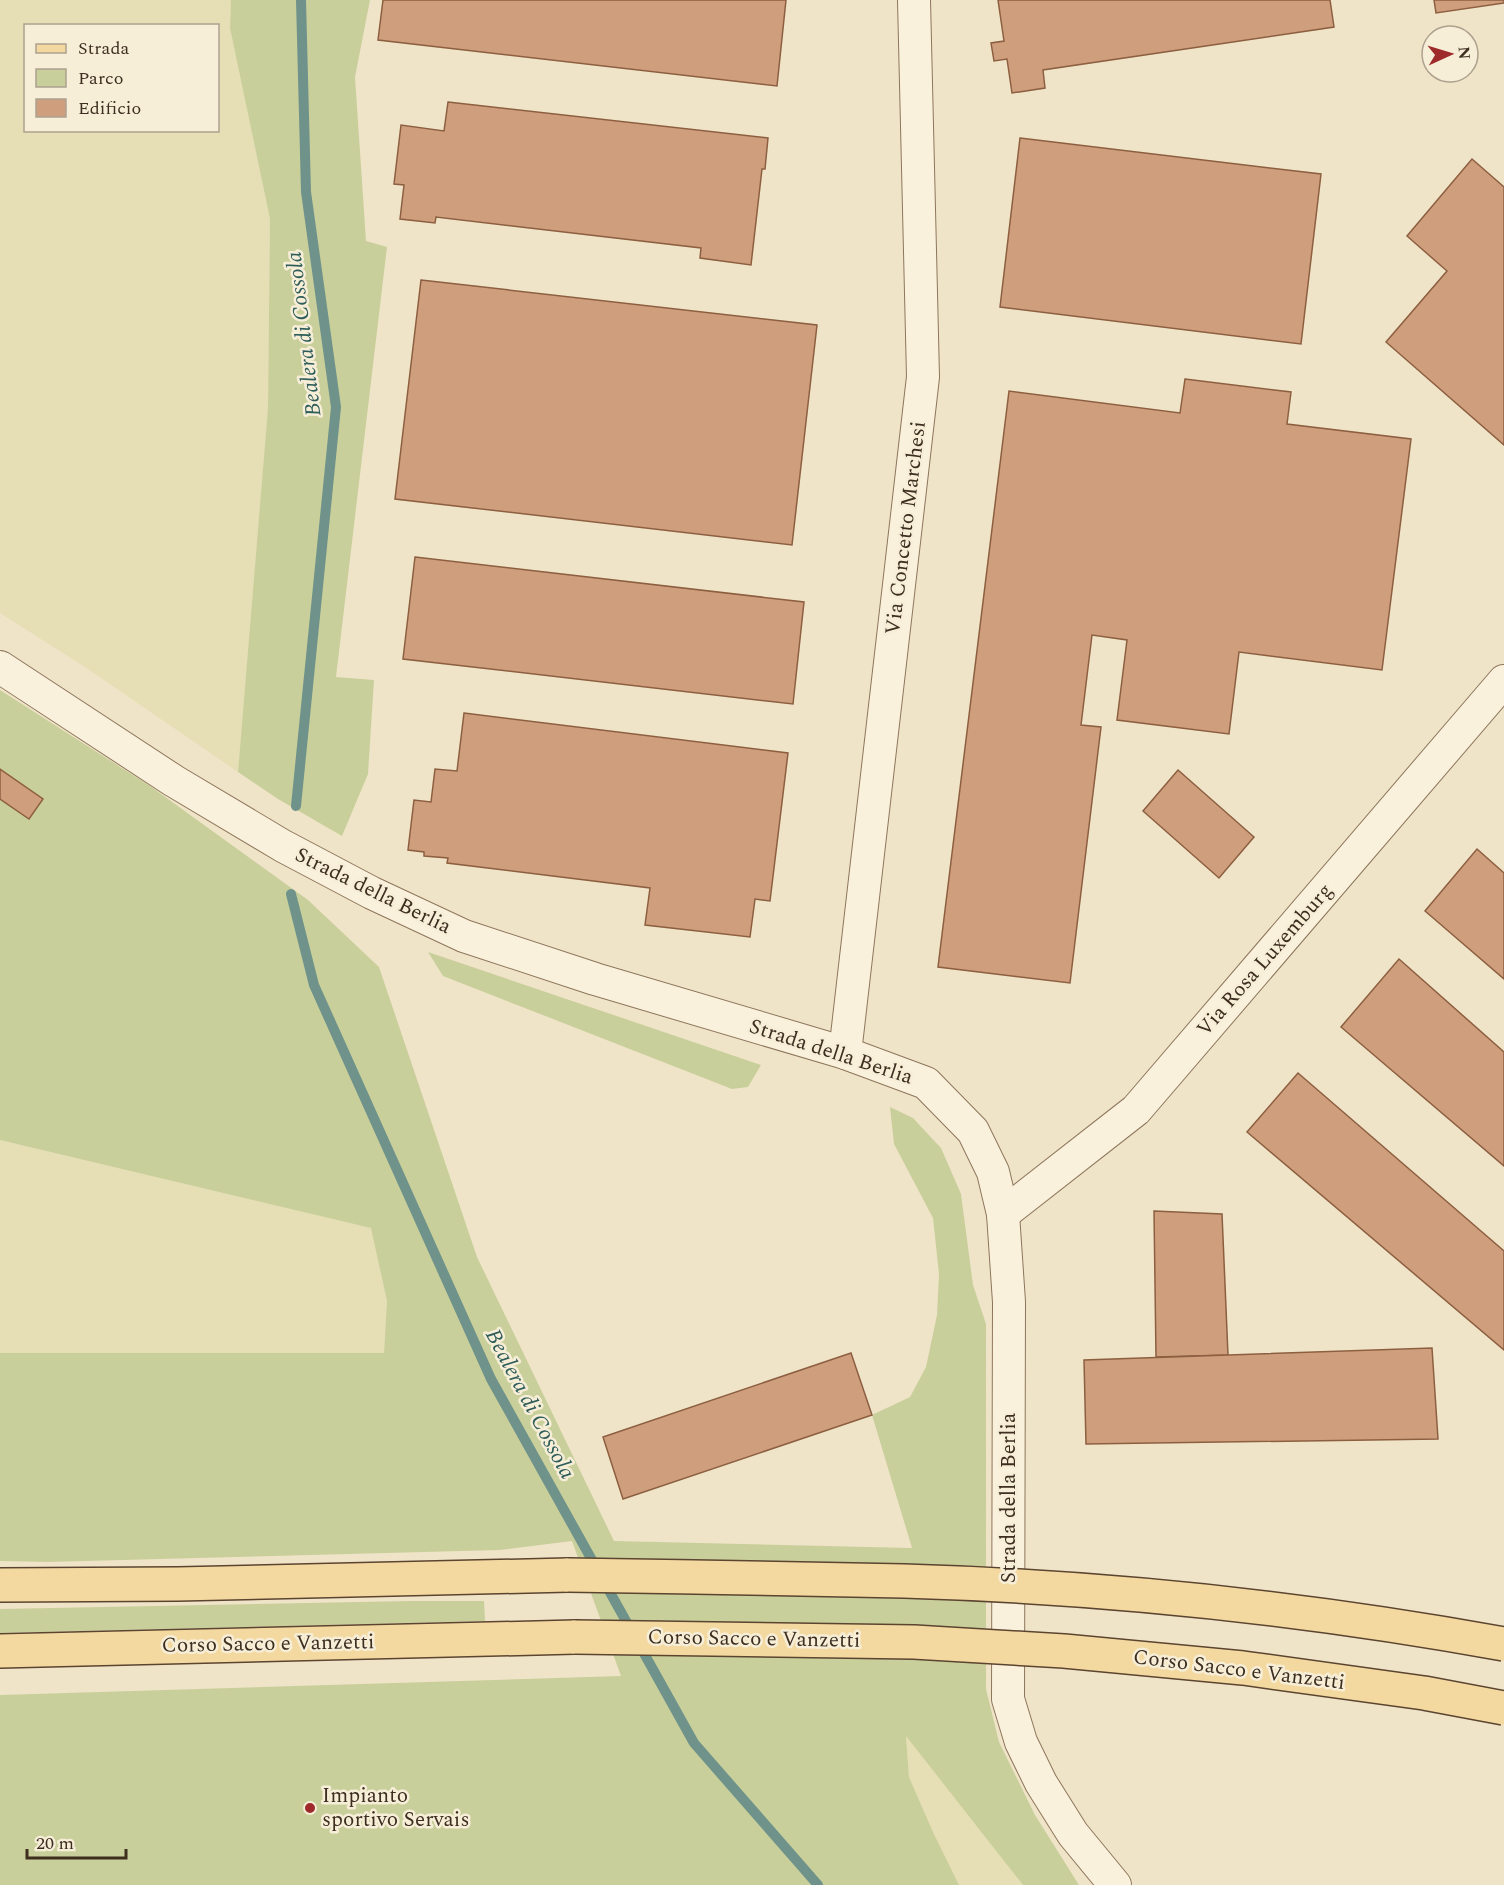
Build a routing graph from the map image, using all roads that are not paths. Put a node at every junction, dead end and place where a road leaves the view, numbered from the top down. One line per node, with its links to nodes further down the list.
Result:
1 (914, 0): 4 (street, Via Concetto Marchesi)
2 (0, 667): 4 (street, Strada della Berlia)
3 (1504, 681): 5 (street, Via Rosa Luxemburg)
4 (845, 1053): 5 (street, Strada della Berlia)
5 (1003, 1214): 10 (street, Strada della Berlia)
6 (0, 1585): 7 (main road, bridge)
7 (1504, 1644)
8 (0, 1651): 9 (main road, Corso Sacco e Vanzetti, bridge)
9 (1504, 1708)
10 (1115, 1885)

